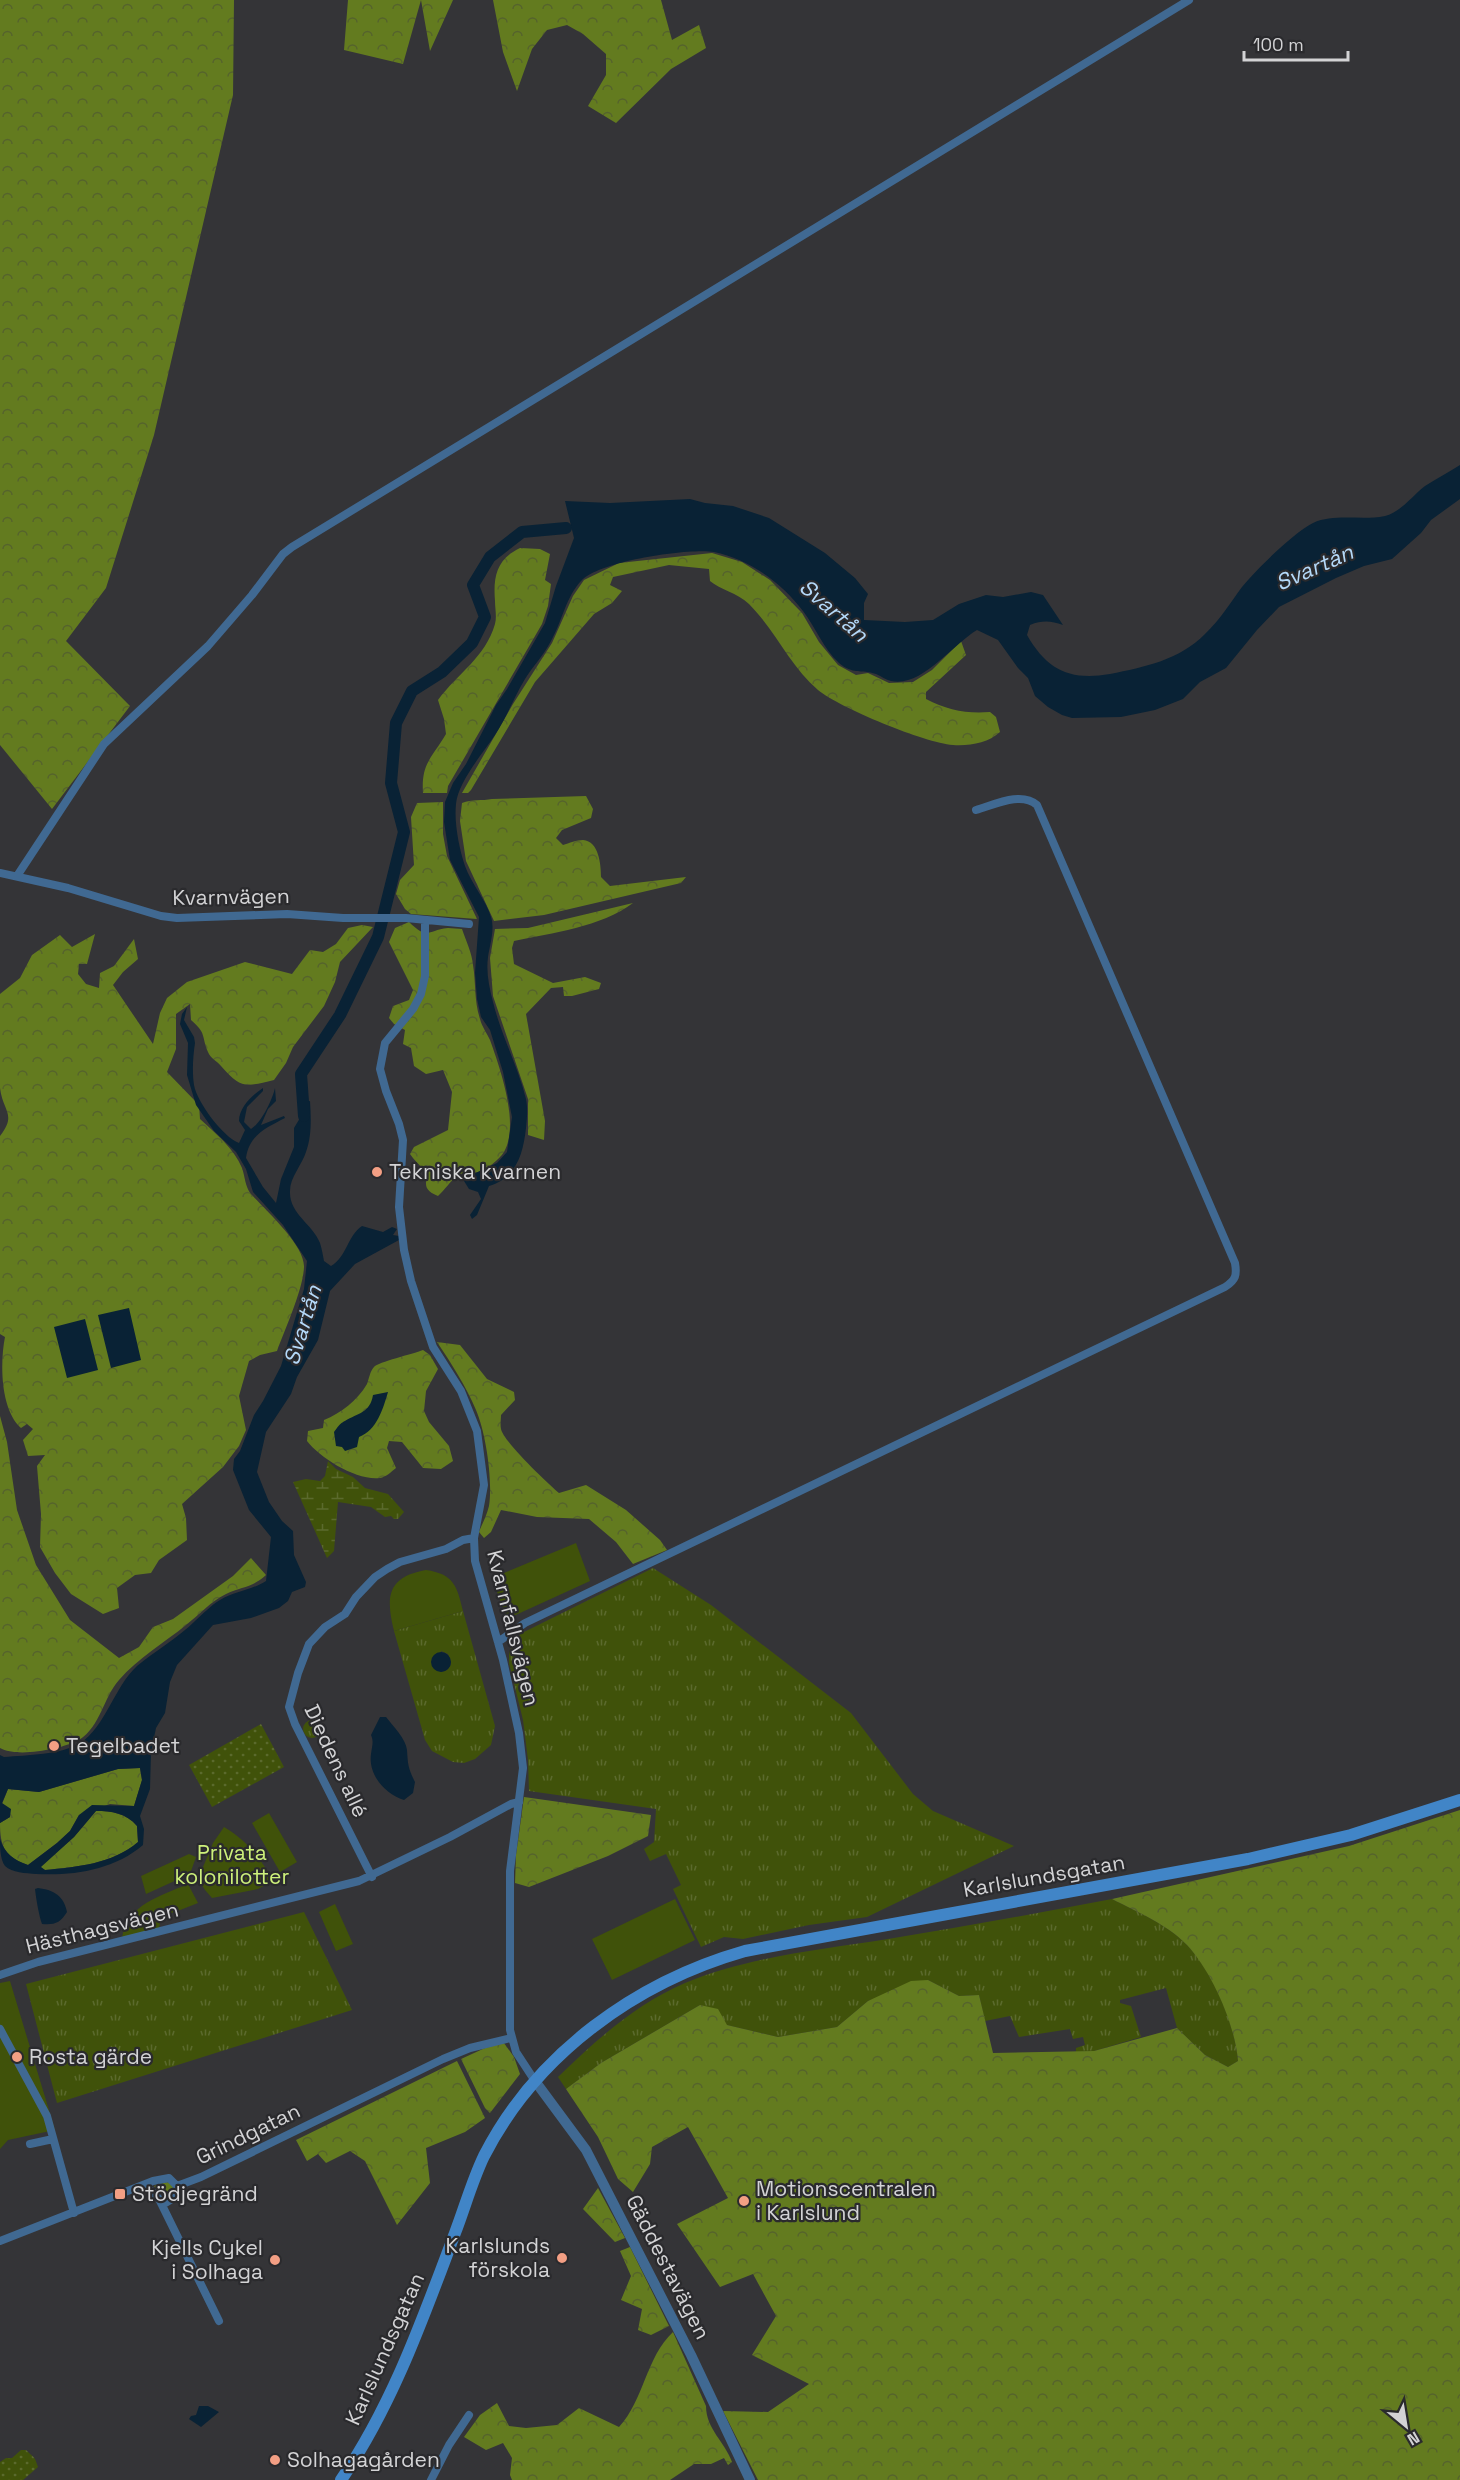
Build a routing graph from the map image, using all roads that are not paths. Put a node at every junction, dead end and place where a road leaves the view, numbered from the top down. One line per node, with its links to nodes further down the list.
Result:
1 (1189, 0): 4 (street)
2 (976, 810): 8 (street)
3 (0, 873): 4 (street, Kvarnvägen)
4 (17, 876): 5 (street, Kvarnvägen)
5 (425, 920): 6 (street, Kvarnvägen); 7 (street, Kvarnfallsvägen)
6 (469, 924)
7 (474, 1538): 8 (street, Kvarnfallsvägen); 11 (street, Diedens allé)
8 (498, 1642): 10 (street, Kvarnfallsvägen)
9 (1460, 1800): 15 (main road, Karlslundsgatan)
10 (519, 1802): 11 (street, Hästhagsvägen); 14 (street, Kvarnfallsvägen)
11 (372, 1877): 12 (street, Hästhagsvägen)
12 (0, 1975)
13 (0, 2029): 16 (street)
14 (511, 2038): 15 (street, Kvarnfallsvägen); 19 (street, Grindgatan)
15 (537, 2084): 25 (main road, Karlslundsgatan); 27 (street, Gäddestavägen)
16 (53, 2139): 17 (street); 21 (street)
17 (30, 2144)
18 (141, 2186): 19 (street, Grindgatan); 20 (street); 21 (street, Grindgatan)
19 (177, 2186): 20 (street)
20 (162, 2205): 23 (street)
21 (74, 2213): 22 (street, Grindgatan)
22 (0, 2241)
23 (219, 2321)
24 (469, 2415): 26 (street)
25 (341, 2480)
26 (431, 2480)
27 (750, 2480)

